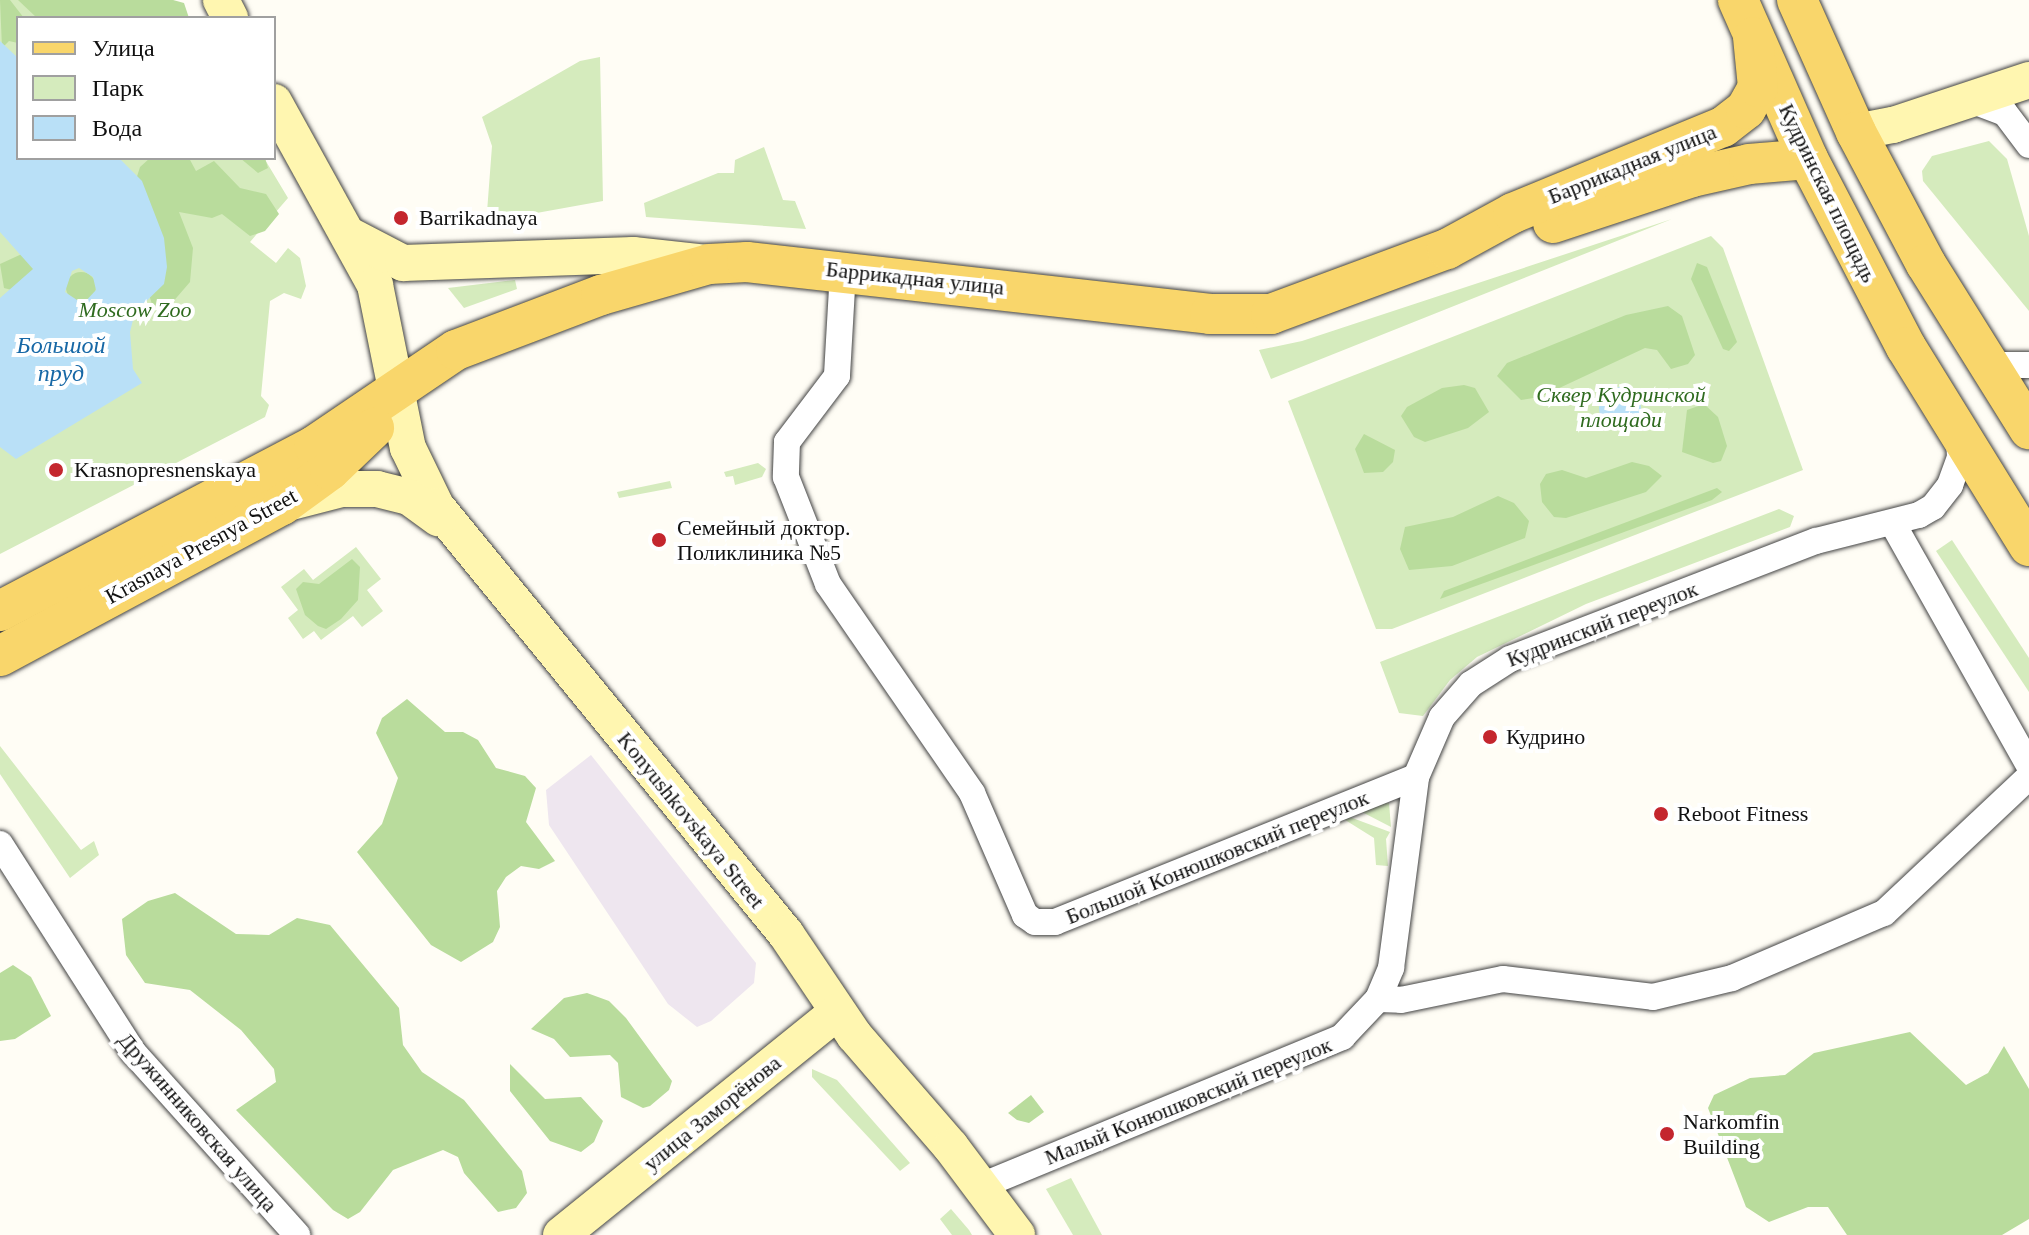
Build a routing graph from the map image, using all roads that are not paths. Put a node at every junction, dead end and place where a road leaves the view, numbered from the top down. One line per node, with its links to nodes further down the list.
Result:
1 (1738, 0): 3 (main road)
2 (1797, 0): 7 (main road)
3 (1753, 37): 9 (main road, Кудринская площадь); 11 (main road, Баррикадная улица)
4 (2029, 80): 5 (main road)
5 (2000, 102): 7 (main road); 8 (street)
6 (276, 106): 10 (main road, Konyushkovskaya Street)
7 (1861, 142): 14 (main road)
8 (2029, 145)
9 (1808, 159): 11 (main road, Баррикадная улица); 18 (main road, Кудринская площадь)
10 (348, 234): 12 (main road); 16 (main road, Konyushkovskaya Street)
11 (1447, 249): 13 (main road, Баррикадная улица)
12 (709, 264): 13 (main road, Баррикадная улица); 16 (main road, Баррикадная улица)
13 (843, 271): 26 (street, Большой Конюшковский переулок)
14 (1982, 354): 15 (street); 17 (main road)
15 (2029, 365)
16 (397, 391): 19 (main road, Krasnaya Presnya Street); 21 (main road, Konyushkovskaya Street); 23 (main road, Krasnaya Presnya Street)
17 (2029, 429)
18 (1959, 435): 20 (street, Кудринский переулок); 22 (main road, Кудринская площадь)
19 (282, 505): 21 (main road); 24 (main road, Krasnaya Presnya Street)
20 (1893, 524): 25 (street); 26 (street, Кудринский переулок)
21 (455, 532): 30 (main road, Konyushkovskaya Street)
22 (2029, 546)
23 (0, 611)
24 (0, 656)
25 (2029, 765)
26 (1416, 777): 29 (street, Кудринский переулок)
27 (2029, 777): 29 (street)
28 (0, 844): 32 (street, Дружинниковская улица)
29 (1378, 999): 31 (street, Малый Конюшковский переулок)
30 (837, 1012): 31 (main road, Konyushkovskaya Street); 33 (main road, улица Заморёнова)
31 (981, 1186): 34 (main road, Konyushkovskaya Street)
32 (297, 1235)
33 (561, 1235)
34 (1017, 1235)

